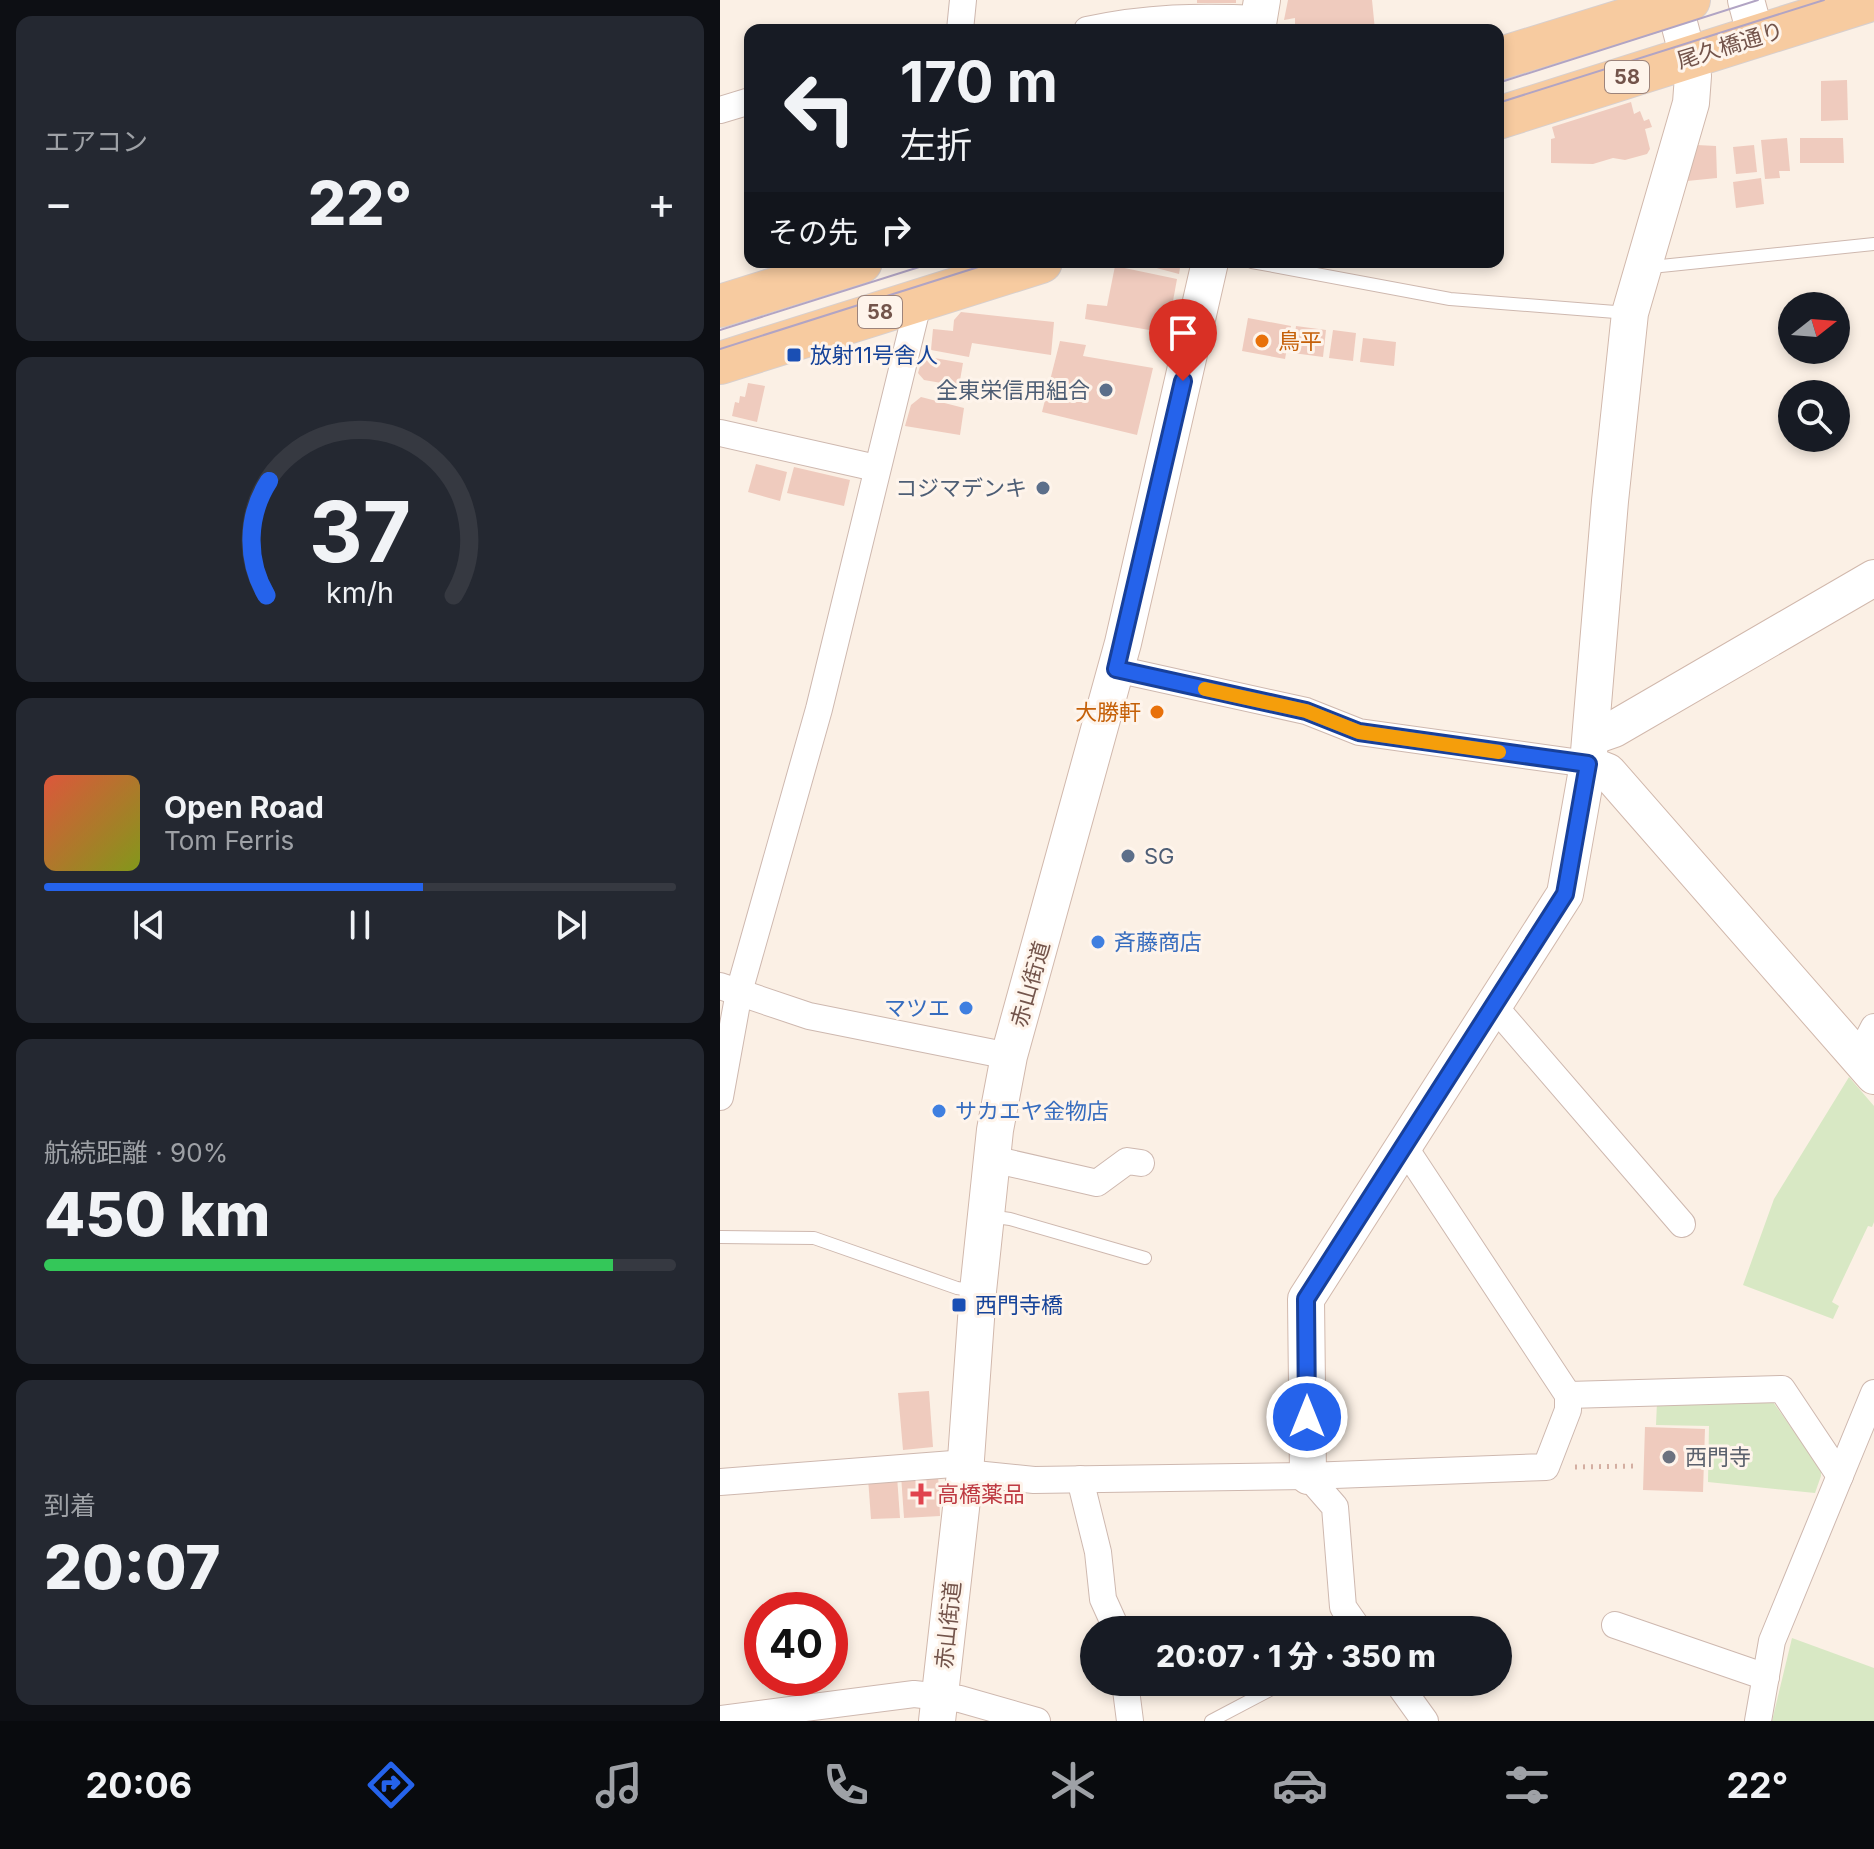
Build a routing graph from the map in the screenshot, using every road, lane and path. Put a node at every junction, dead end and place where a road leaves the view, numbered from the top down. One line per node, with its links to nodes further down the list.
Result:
1 (963, 0): 6 (street)
2 (1871, 0): 5 (main road, 尾久橋通り / 58)
3 (1681, 2): 8 (main road); 9 (street)
4 (1260, 16): 7 (street)
5 (1751, 18): 9 (main road, 尾久橋通り / 58)
6 (961, 24)
7 (1115, 24)
8 (1504, 57)
9 (1689, 57): 12 (main road, 尾久橋通り / 58); 14 (street)
10 (744, 103): 11 (street)
11 (720, 110)
12 (1504, 116)
13 (1874, 244): 14 (lane)
14 (1644, 263): 21 (street)
15 (842, 268): 20 (main road, 58)
16 (1022, 268): 19 (main road, 58)
17 (1209, 268): 26 (street, 赤山街道)
18 (1284, 268): 21 (lane)
19 (919, 300): 22 (main road, 58); 24 (street)
20 (720, 306)
21 (1630, 313): 27 (street)
22 (720, 363)
23 (720, 433): 24 (street)
24 (876, 468): 28 (street)
25 (1874, 578): 27 (street)
26 (1116, 669): 27 (street); 31 (street, 赤山街道)
27 (1589, 751): 29 (street); 30 (street)
28 (730, 989): 31 (street); 32 (street)
29 (1493, 1005): 33 (street); 37 (street)
30 (1869, 1053)
31 (1009, 1056): 34 (street, 赤山街道)
32 (720, 1097)
33 (1403, 1145): 42 (street); 46 (street)
34 (992, 1159): 35 (street); 36 (street, 赤山街道)
35 (1141, 1163)
36 (986, 1215): 39 (lane); 40 (street, 赤山街道)
37 (1682, 1224)
38 (720, 1237): 40 (lane)
39 (1145, 1258)
40 (978, 1291): 45 (street, 赤山街道)
41 (1874, 1393): 47 (street)
42 (1568, 1395): 44 (street); 47 (street)
43 (1639, 1466): 44 (path)
44 (1546, 1467): 46 (street)
45 (965, 1468): 48 (street); 49 (street); 57 (street, 赤山街道)
46 (1308, 1476): 48 (street); 51 (street)
47 (1840, 1476): 53 (street)
48 (1080, 1479): 50 (street)
49 (720, 1482)
50 (1111, 1616)
51 (1349, 1616)
52 (1615, 1625): 53 (street)
53 (1766, 1677): 63 (street)
54 (1127, 1696): 60 (street)
55 (1258, 1696): 61 (lane)
56 (1407, 1696): 62 (street)
57 (938, 1708): 58 (street); 59 (street)
58 (720, 1719)
59 (1037, 1721)
60 (1130, 1721)
61 (1211, 1721)
62 (1425, 1721)
63 (1758, 1721)

